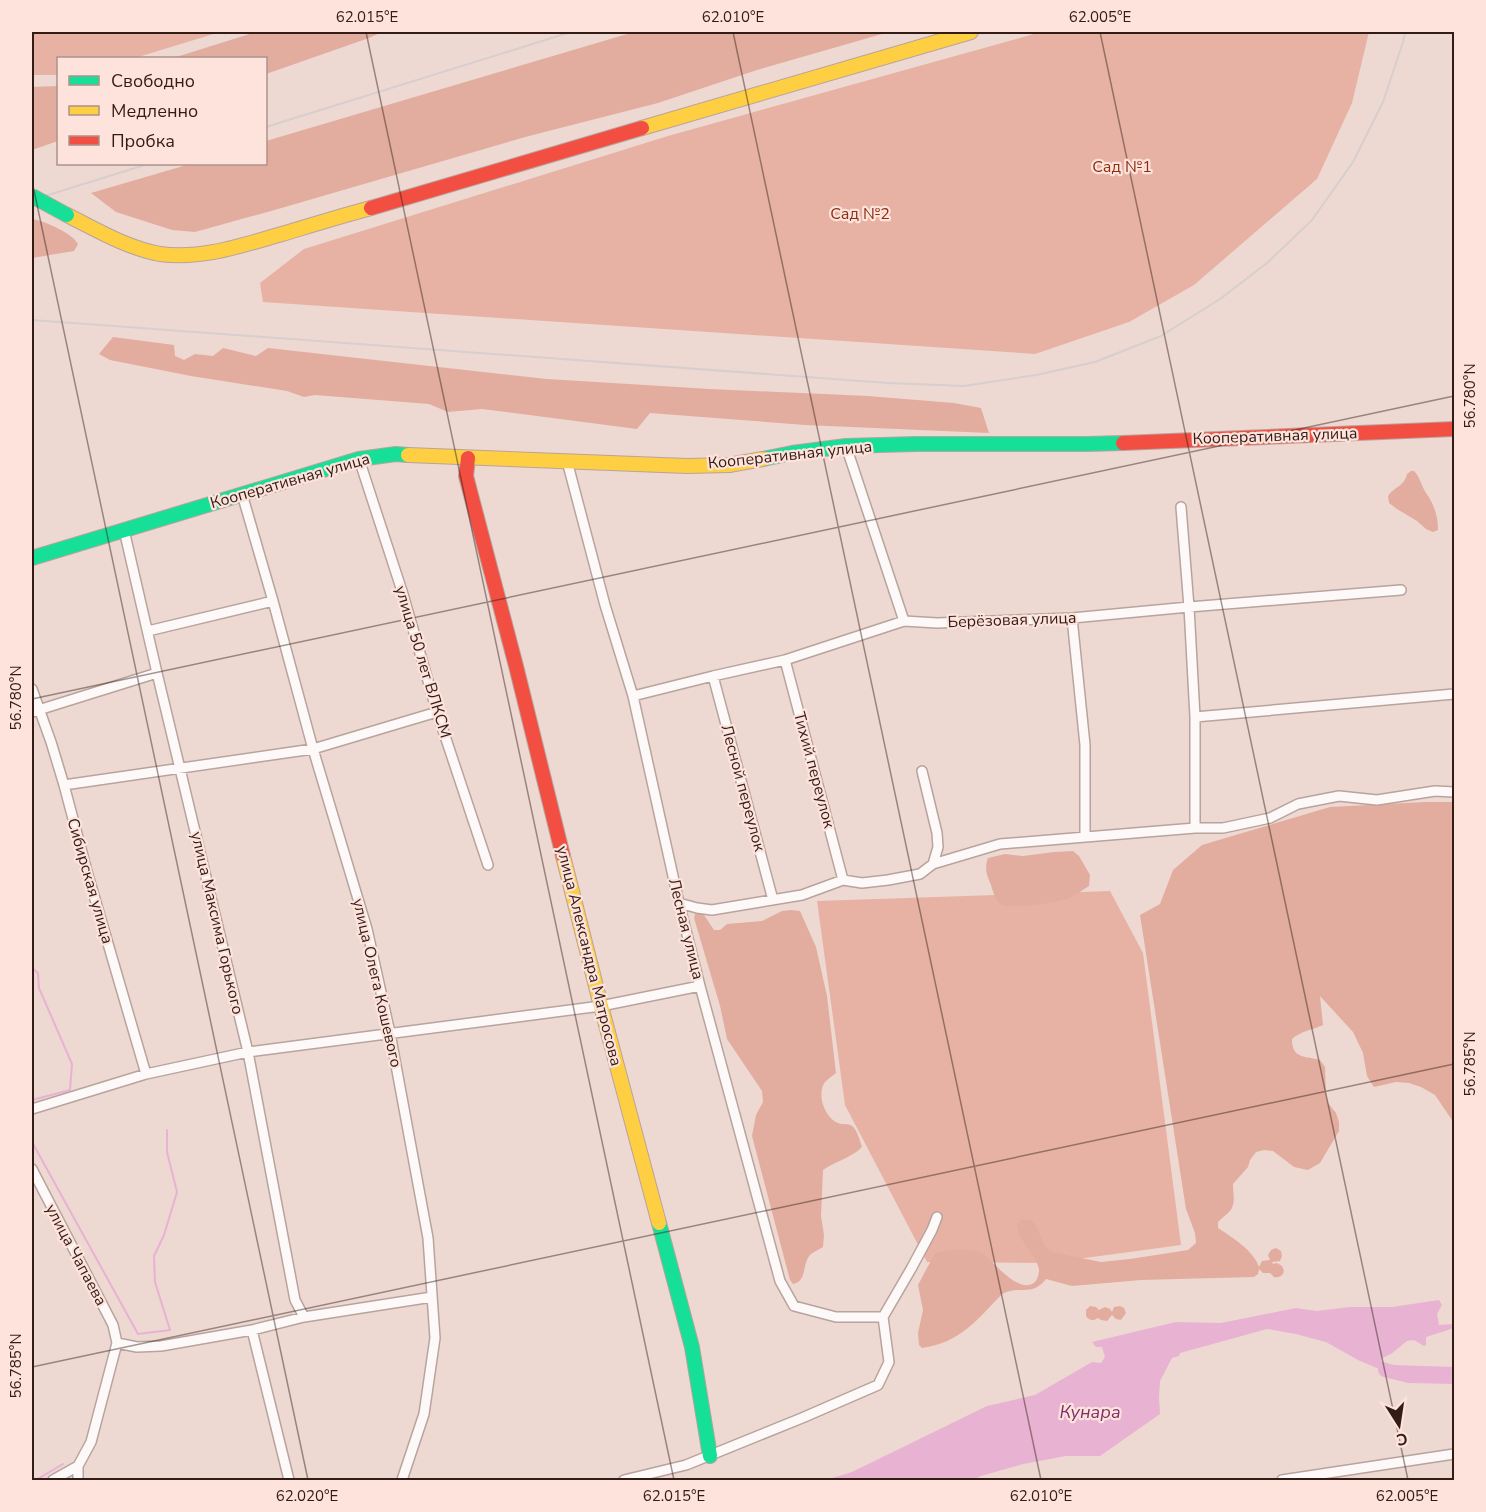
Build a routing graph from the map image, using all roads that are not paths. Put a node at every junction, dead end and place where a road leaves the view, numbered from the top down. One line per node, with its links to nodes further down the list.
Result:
1 (971, 32): 2 (main road, bridge)
2 (32, 196)
3 (1455, 429): 4 (main road, Кооперативная улица)
4 (846, 446): 7 (main road, Кооперативная улица); 16 (street)
5 (468, 458): 6 (main road, Кооперативная улица); 7 (main road, Кооперативная улица); 40 (main road, улица Александра Матросова)
6 (359, 459): 8 (main road, Кооперативная улица); 25 (street, улица 50 лет ВЛКСМ)
7 (567, 461): 23 (street, Лесная улица)
8 (242, 494): 10 (main road, Кооперативная улица); 13 (street, улица Олега Кошевого)
9 (1181, 507): 14 (street)
10 (124, 530): 11 (main road, Кооперативная улица); 17 (street, улица Максима Горького)
11 (32, 558)
12 (1401, 590): 14 (street, Берёзовая улица)
13 (273, 601): 17 (street); 27 (street, улица Олега Кошевого)
14 (1189, 607): 15 (street, Берёзовая улица); 26 (street)
15 (1072, 618): 16 (street, Берёзовая улица); 33 (street)
16 (904, 621): 18 (street, Берёзовая улица)
17 (148, 631): 19 (street, улица Максима Горького)
18 (785, 660): 20 (street, Берёзовая улица); 36 (street, Тихий переулок)
19 (157, 673): 24 (street); 28 (street, улица Максима Горького)
20 (713, 676): 23 (street, Берёзовая улица); 37 (street, Лесной переулок)
21 (32, 689): 24 (street, Сибирская улица)
22 (1455, 694): 26 (street)
23 (633, 696): 38 (street, Лесная улица)
24 (35, 711): 30 (street, Сибирская улица)
25 (437, 712): 27 (street); 35 (street, улица 50 лет ВЛКСМ)
26 (1195, 717): 32 (street)
27 (313, 749): 28 (street); 41 (street, улица Олега Кошевого)
28 (180, 768): 30 (street); 42 (street, улица Максима Горького)
29 (922, 771): 34 (street)
30 (64, 785): 43 (street, Сибирская улица)
31 (1455, 792): 32 (street)
32 (1195, 828): 33 (street)
33 (1085, 837): 34 (street)
34 (933, 864): 36 (street)
35 (488, 866)
36 (843, 880): 37 (street)
37 (773, 900): 38 (street)
38 (679, 903): 39 (street, Лесная улица)
39 (700, 986): 40 (street); 49 (street, Лесная улица)
40 (601, 1006): 41 (street); 53 (main road, улица Александра Матросова)
41 (390, 1033): 42 (street); 47 (street, улица Олега Кошевого)
42 (248, 1052): 43 (street); 48 (street, улица Максима Горького)
43 (146, 1074): 44 (street)
44 (32, 1109)
45 (32, 1169): 51 (street, улица Чапаева)
46 (937, 1217): 49 (street)
47 (432, 1297): 48 (street); 58 (street, улица Олега Кошевого)
48 (304, 1317): 50 (street)
49 (883, 1317): 53 (street)
50 (252, 1330): 51 (street); 57 (street)
51 (117, 1343): 54 (street)
52 (1455, 1454): 60 (street)
53 (710, 1456): 59 (street)
54 (78, 1466): 55 (street); 56 (street)
55 (53, 1480)
56 (78, 1480)
57 (289, 1480)
58 (402, 1480)
59 (624, 1480)
60 (1282, 1480)

